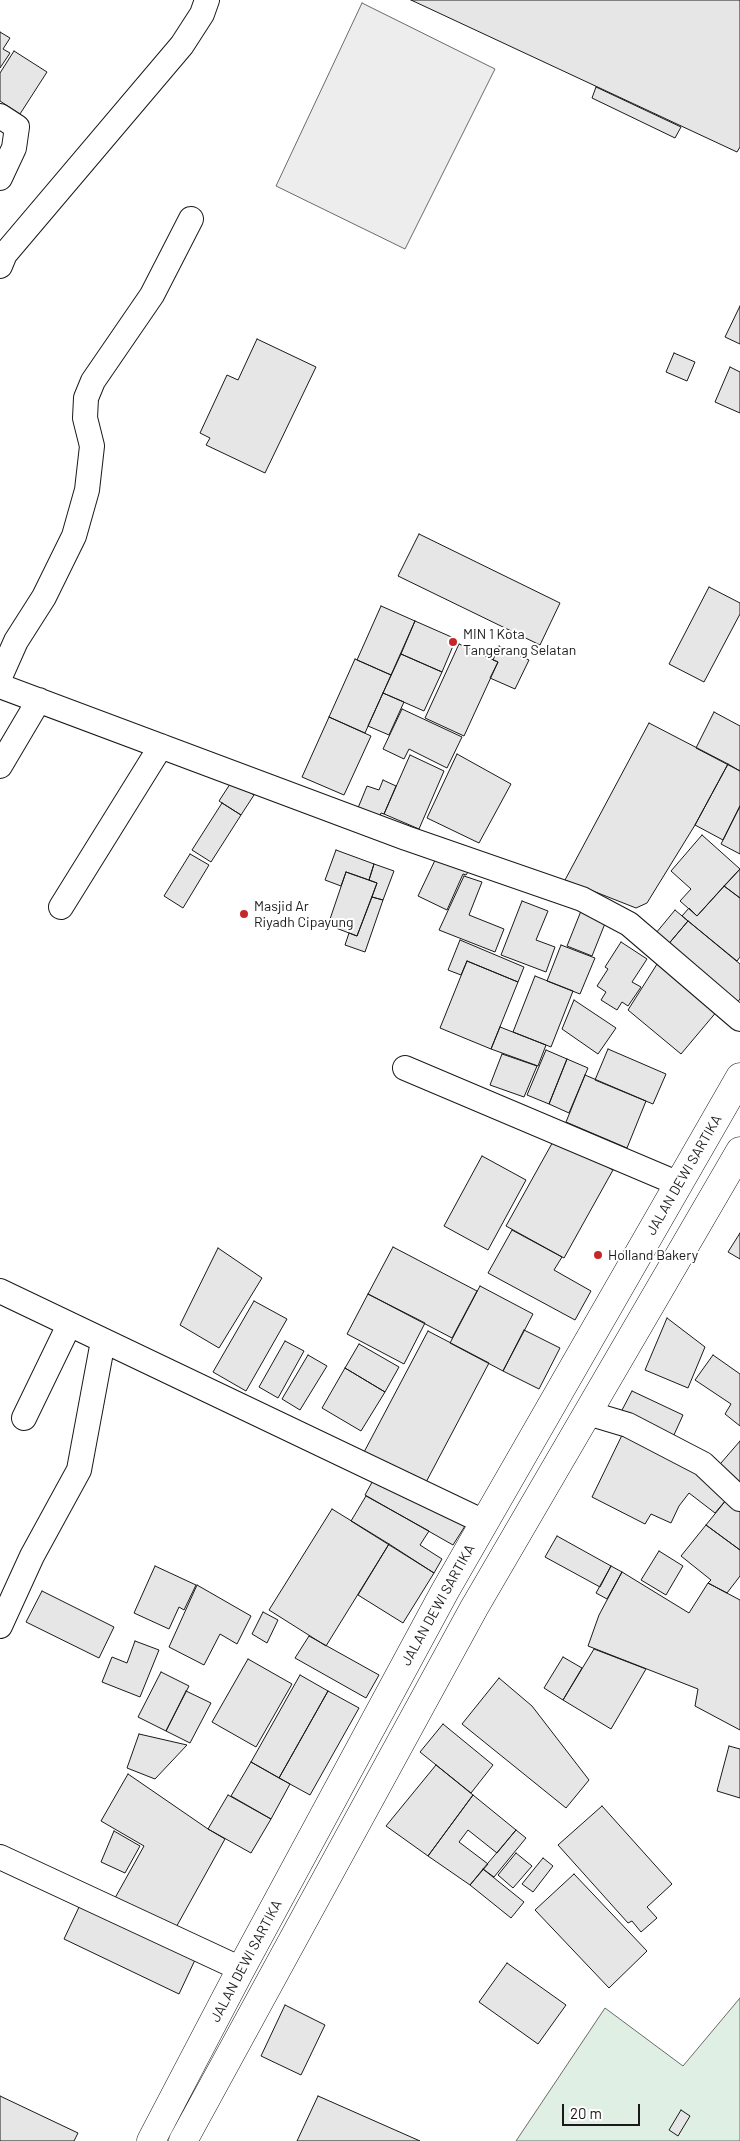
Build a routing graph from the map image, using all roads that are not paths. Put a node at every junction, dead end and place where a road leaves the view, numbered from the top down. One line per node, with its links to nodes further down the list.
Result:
1 (207, 0): 5 (street)
2 (0, 116): 3 (street)
3 (0, 178)
4 (191, 219): 6 (street)
5 (2, 258)
6 (0, 677)
7 (0, 686): 8 (street)
8 (39, 700): 9 (street); 10 (street)
9 (161, 746): 11 (street); 12 (street)
10 (0, 766)
11 (61, 907)
12 (740, 1019)
13 (405, 1068): 16 (street)
14 (740, 1077): 16 (highway, JALAN DEWI SARTIKA)
15 (740, 1151): 20 (highway)
16 (679, 1184): 23 (highway, JALAN DEWI SARTIKA)
17 (0, 1291): 18 (street)
18 (69, 1325): 19 (street); 21 (street)
19 (103, 1341): 23 (street); 26 (street)
20 (588, 1413): 22 (street); 25 (highway)
21 (24, 1418)
22 (740, 1499)
23 (484, 1522): 24 (highway, JALAN DEWI SARTIKA)
24 (444, 1591): 25 (highway); 28 (highway, JALAN DEWI SARTIKA)
25 (474, 1608): 30 (highway)
26 (0, 1626)
27 (0, 1857): 28 (street)
28 (241, 1969): 29 (highway, JALAN DEWI SARTIKA)
29 (151, 2141)
30 (183, 2141)

